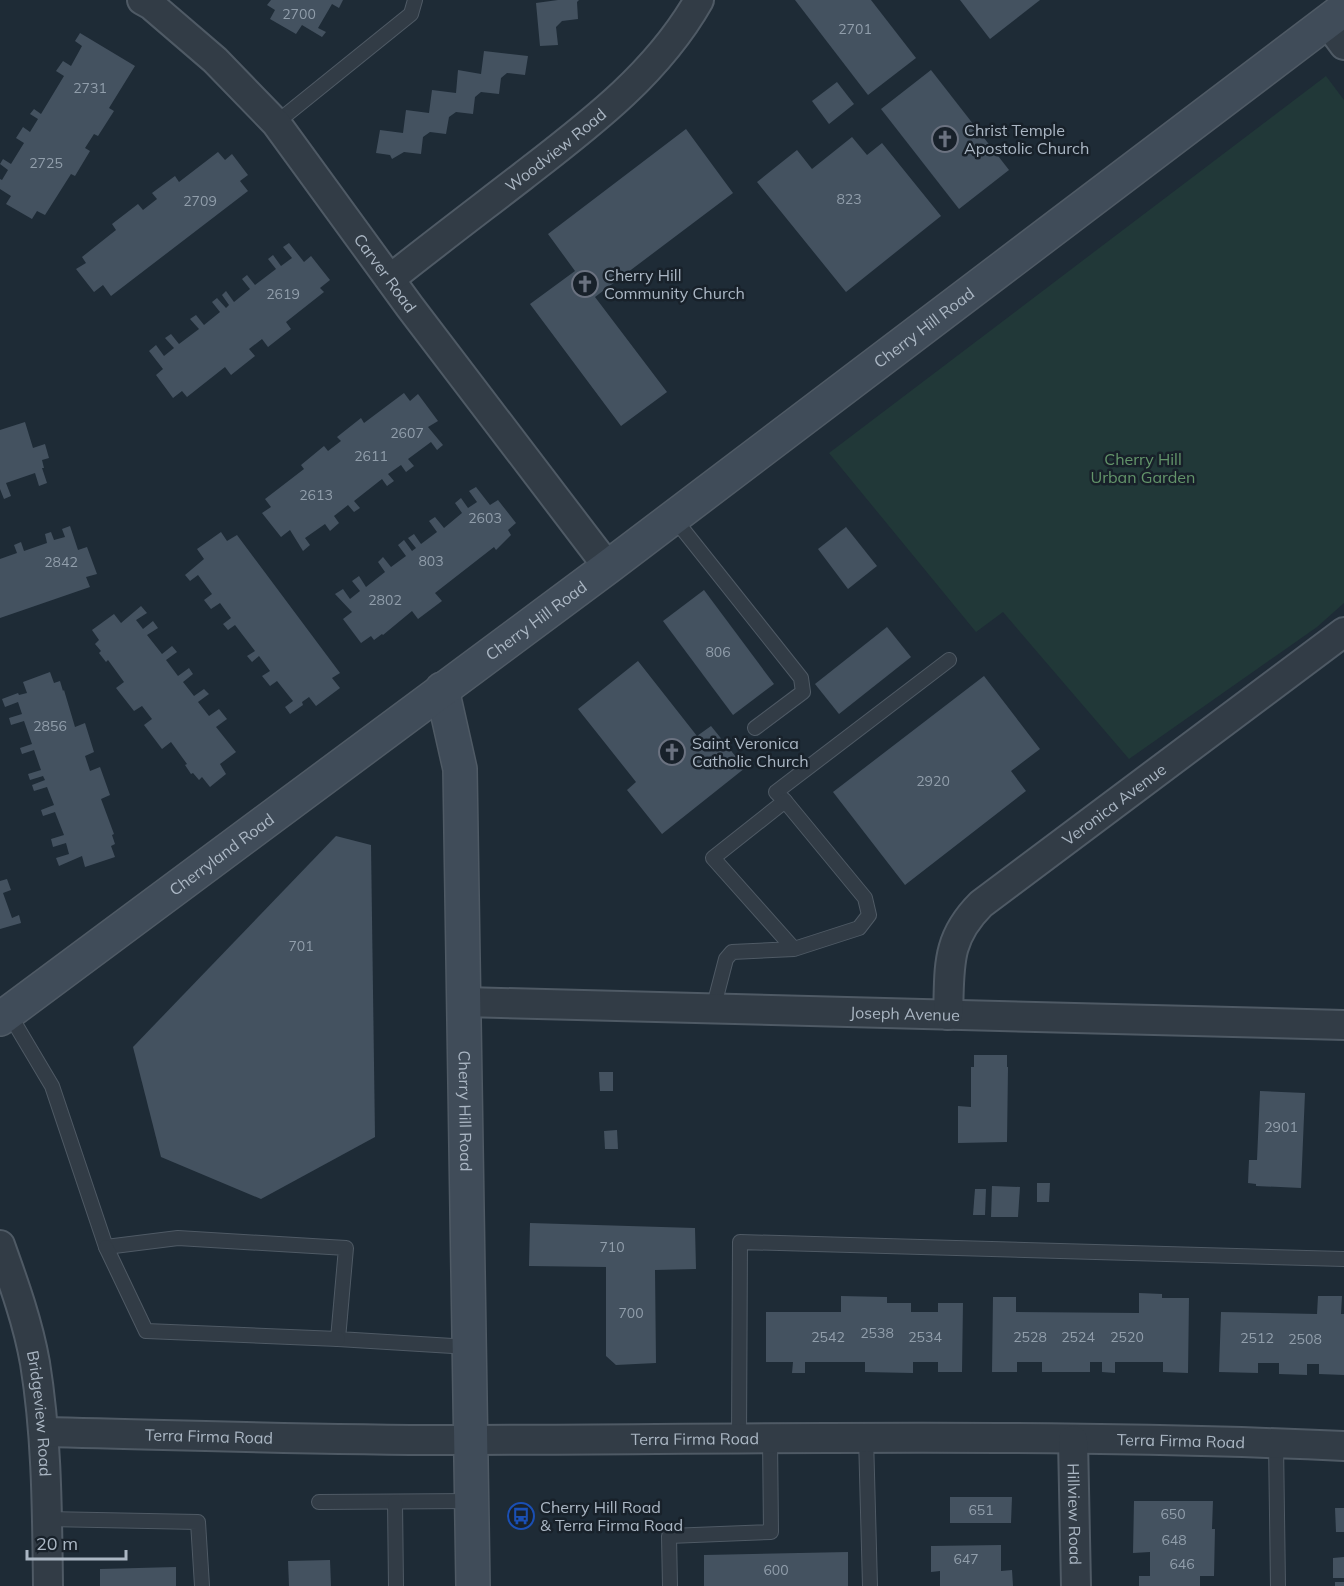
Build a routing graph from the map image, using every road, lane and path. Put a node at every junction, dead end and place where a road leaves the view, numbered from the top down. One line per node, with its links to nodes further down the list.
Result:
1 (142, 0): 5 (street, Carver Road)
2 (415, 0): 5 (lane)
3 (699, 0): 6 (street, Woodview Road)
4 (1338, 25): 7 (street, Cherry Hill Road)
5 (276, 123): 6 (street, Carver Road)
6 (390, 279): 8 (street, Carver Road)
7 (673, 518): 8 (street, Cherry Hill Road); 12 (lane)
8 (608, 567): 11 (street, Cherry Hill Road)
9 (1344, 632): 17 (street, Veronica Avenue)
10 (949, 660): 13 (lane)
11 (442, 689): 15 (street, Cherry Hill Road); 18 (street, Cherryland Road)
12 (755, 728)
13 (785, 801): 14 (lane); 14 (lane)
14 (794, 949): 16 (lane)
15 (465, 1002): 16 (street, Joseph Avenue); 24 (street, Cherry Hill Road)
16 (713, 1009): 17 (street, Joseph Avenue)
17 (948, 1014): 19 (street, Joseph Avenue)
18 (4, 1015): 21 (lane)
19 (1344, 1025)
20 (0, 1245): 25 (street, Bridgeview Road)
21 (106, 1247): 23 (lane); 23 (lane)
22 (1344, 1259): 27 (lane)
23 (338, 1339): 24 (lane)
24 (469, 1347): 29 (street, Cherry Hill Road)
25 (44, 1432): 29 (street, Terra Firma Road); 36 (street, Bridgeview Road)
26 (866, 1437): 28 (street, Terra Firma Road); 30 (street, Terra Firma Road); 42 (lane)
27 (738, 1438): 28 (street, Terra Firma Road); 29 (street, Terra Firma Road)
28 (771, 1438): 41 (lane)
29 (471, 1440): 33 (street, Cherry Hill Road)
30 (1073, 1440): 31 (street, Terra Firma Road); 43 (street, Hillview Road)
31 (1276, 1443): 32 (street, Terra Firma Road); 44 (lane)
32 (1344, 1446)
33 (471, 1501): 35 (lane); 40 (street, Cherry Hill Road)
34 (319, 1502): 35 (lane)
35 (395, 1502): 39 (lane)
36 (47, 1519): 37 (street, Bridgeview Road); 38 (lane)
37 (48, 1586)
38 (202, 1586)
39 (396, 1586)
40 (473, 1586)
41 (670, 1586)
42 (870, 1586)
43 (1076, 1586)
44 (1278, 1586)

